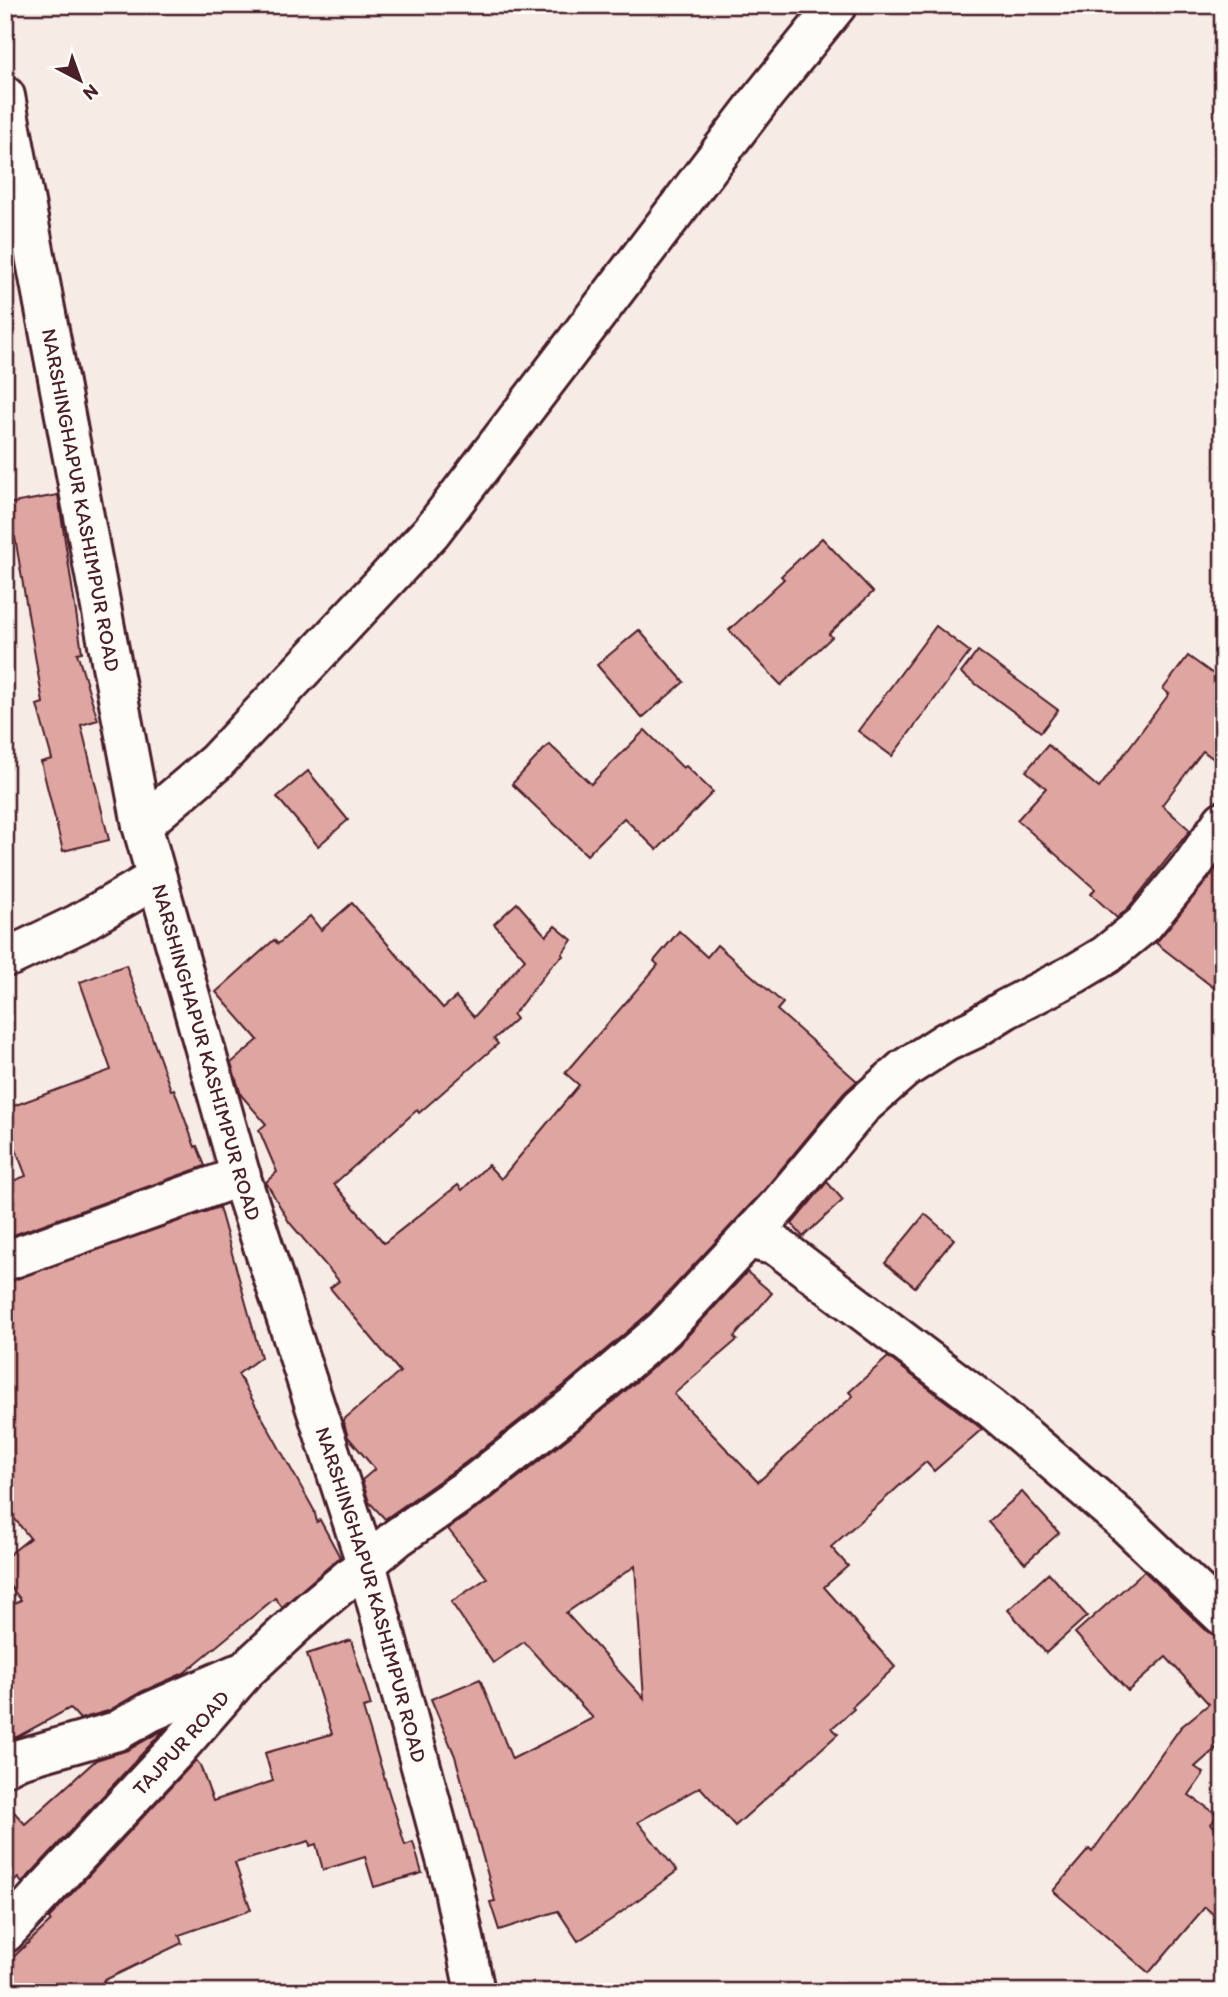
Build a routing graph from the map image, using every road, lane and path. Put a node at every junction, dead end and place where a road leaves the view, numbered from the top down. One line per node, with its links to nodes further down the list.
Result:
1 (837, 5): 4 (street)
2 (5, 96): 4 (street, NARSHINGHAPUR KASHIMPUR ROAD)
3 (1223, 821): 8 (street, TAJPUR ROAD)
4 (142, 825): 5 (street, NARSHINGHAPUR KASHIMPUR ROAD)
5 (157, 878): 6 (street); 7 (street, NARSHINGHAPUR KASHIMPUR ROAD)
6 (5, 956)
7 (241, 1176): 9 (street); 10 (street, NARSHINGHAPUR KASHIMPUR ROAD)
8 (748, 1239): 10 (street, TAJPUR ROAD); 11 (street)
9 (5, 1261)
10 (366, 1563): 12 (street, TAJPUR ROAD); 15 (street, NARSHINGHAPUR KASHIMPUR ROAD)
11 (1223, 1616)
12 (246, 1670): 13 (street); 14 (street, TAJPUR ROAD)
13 (5, 1766)
14 (5, 1933)
15 (475, 1992)

